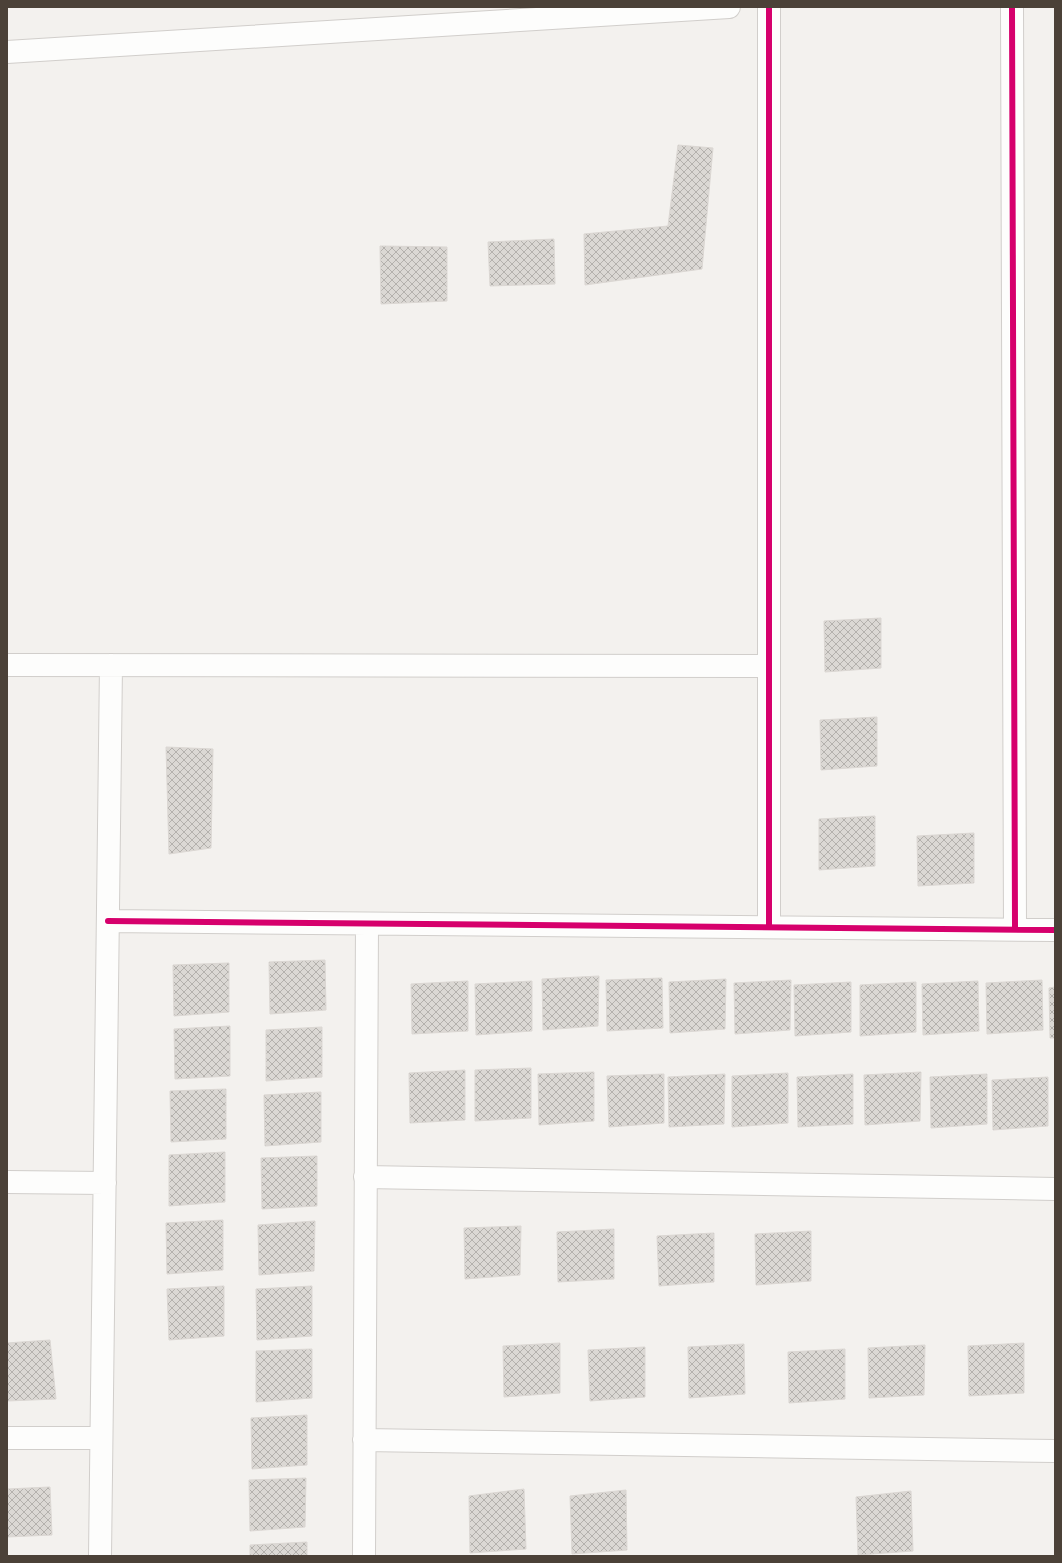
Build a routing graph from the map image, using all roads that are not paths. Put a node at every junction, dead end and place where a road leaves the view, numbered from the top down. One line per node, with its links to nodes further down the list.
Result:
1 (729, 7): 4 (street)
2 (769, 7): 7 (street)
3 (1012, 7): 11 (street)
4 (7, 52)
5 (7, 665): 6 (street)
6 (111, 665): 7 (street); 8 (street)
7 (769, 666): 10 (street)
8 (108, 922): 9 (street); 15 (street)
9 (367, 924): 10 (street); 13 (street)
10 (769, 927): 11 (street)
11 (1015, 930): 12 (street)
12 (1055, 930)
13 (365, 1177): 16 (street); 19 (street)
14 (7, 1182): 15 (street)
15 (105, 1183): 18 (street)
16 (1055, 1189)
17 (7, 1438): 18 (street)
18 (102, 1438): 21 (street)
19 (364, 1440): 20 (street); 22 (street)
20 (1055, 1451)
21 (100, 1556)
22 (364, 1556)

